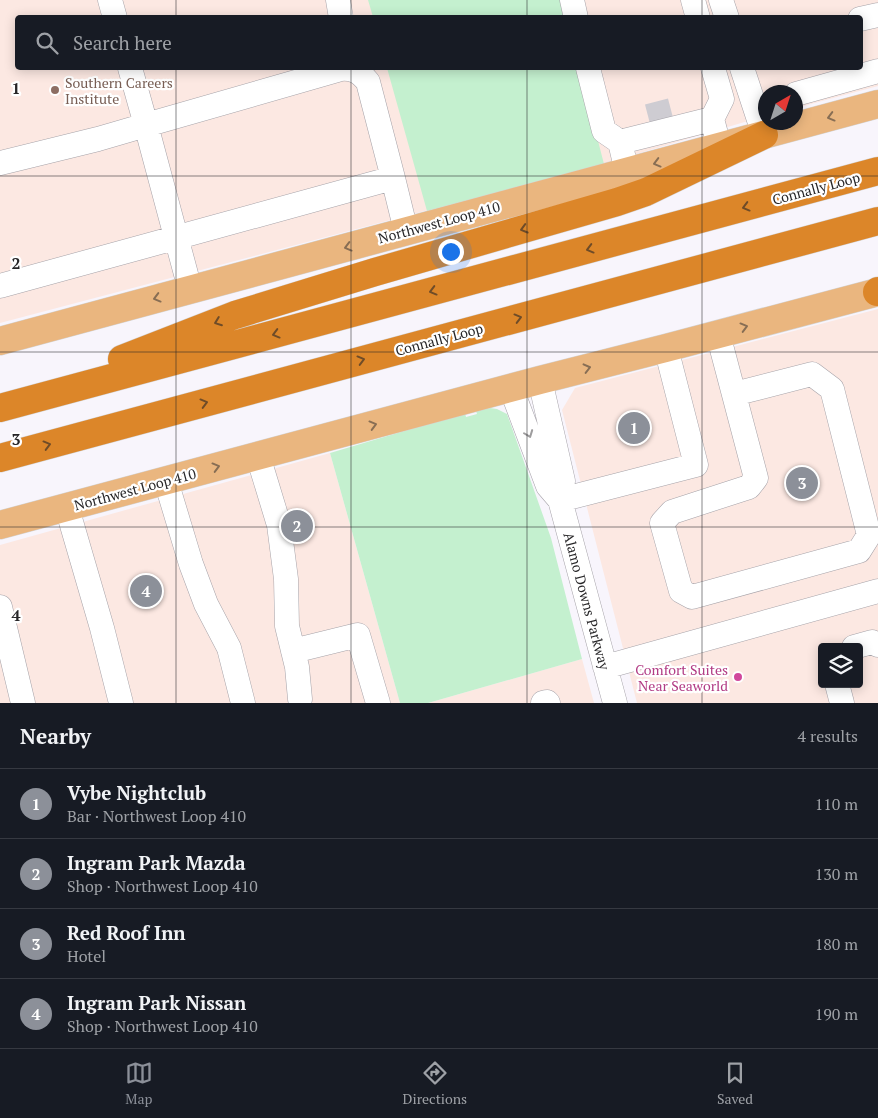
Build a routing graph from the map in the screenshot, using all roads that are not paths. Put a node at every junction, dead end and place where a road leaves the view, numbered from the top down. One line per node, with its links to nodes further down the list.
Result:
1 (110, 0): 6 (street)
2 (338, 0): 7 (street)
3 (572, 0): 8 (street)
4 (693, 0): 9 (street)
5 (721, 0): 10 (street)
6 (114, 15)
7 (340, 15)
8 (575, 15)
9 (697, 15)
10 (725, 15)
11 (878, 15): 12 (street)
12 (863, 19)
13 (131, 70): 26 (street)
14 (338, 70): 26 (street)
15 (355, 70): 34 (street)
16 (589, 70): 29 (street)
17 (714, 70): 25 (street)
18 (743, 70): 21 (street)
19 (878, 71): 20 (street)
20 (803, 92)
21 (758, 100)
22 (878, 104): 28 (main road, Northwest Loop 410, one-way to 28)
23 (671, 110): 25 (street)
24 (648, 116): 29 (street)
25 (704, 121): 29 (street); 30 (street)
26 (146, 125): 31 (street); 37 (street)
27 (763, 130): 28 (street)
28 (764, 135): 30 (main road, Northwest Loop 410); 47 (highway, one-way to 47)
29 (626, 141): 33 (street)
30 (719, 146): 33 (main road, Northwest Loop 410, one-way to 33)
31 (0, 162)
32 (878, 171): 47 (highway, Connally Loop, one-way to 47)
33 (627, 172): 36 (main road, Northwest Loop 410)
34 (393, 178): 36 (street); 37 (street)
35 (878, 221): 49 (highway, Connally Loop, one-way to 35)
36 (406, 231): 39 (main road, Northwest Loop 410, one-way to 39)
37 (175, 237): 38 (street); 39 (street)
38 (0, 286)
39 (190, 289): 42 (main road, Northwest Loop 410, one-way to 42)
40 (878, 293): 41 (main road, Northwest Loop 410, one-way to 40)
41 (718, 334): 43 (main road, Northwest Loop 410); 46 (street)
42 (0, 340)
43 (666, 348): 44 (main road, Northwest Loop 410, one-way to 43); 51 (street)
44 (540, 380): 45 (main road, Northwest Loop 410); 51 (street, Alamo Downs Parkway)
45 (511, 388): 48 (main road, Northwest Loop 410, one-way to 45); 51 (street, Alamo Downs Parkway, one-way to 51)
46 (734, 394): 46 (street)
47 (0, 407)
48 (258, 456): 50 (main road, Northwest Loop 410, one-way to 48); 58 (street)
49 (0, 458)
50 (166, 481): 52 (main road, Northwest Loop 410); 64 (street)
51 (560, 500): 59 (street, Alamo Downs Parkway)
52 (66, 508): 53 (main road, Northwest Loop 410); 63 (street)
53 (0, 526)
54 (878, 591): 59 (street)
55 (0, 607): 62 (street)
56 (863, 644): 57 (street)
57 (878, 645)
58 (293, 651): 61 (street); 65 (street)
59 (605, 667): 68 (street, Alamo Downs Parkway)
60 (838, 688): 69 (street)
61 (296, 702)
62 (23, 703)
63 (121, 703)
64 (243, 703)
65 (378, 703)
66 (543, 703): 67 (street)
67 (548, 703)
68 (615, 703)
69 (842, 703)

